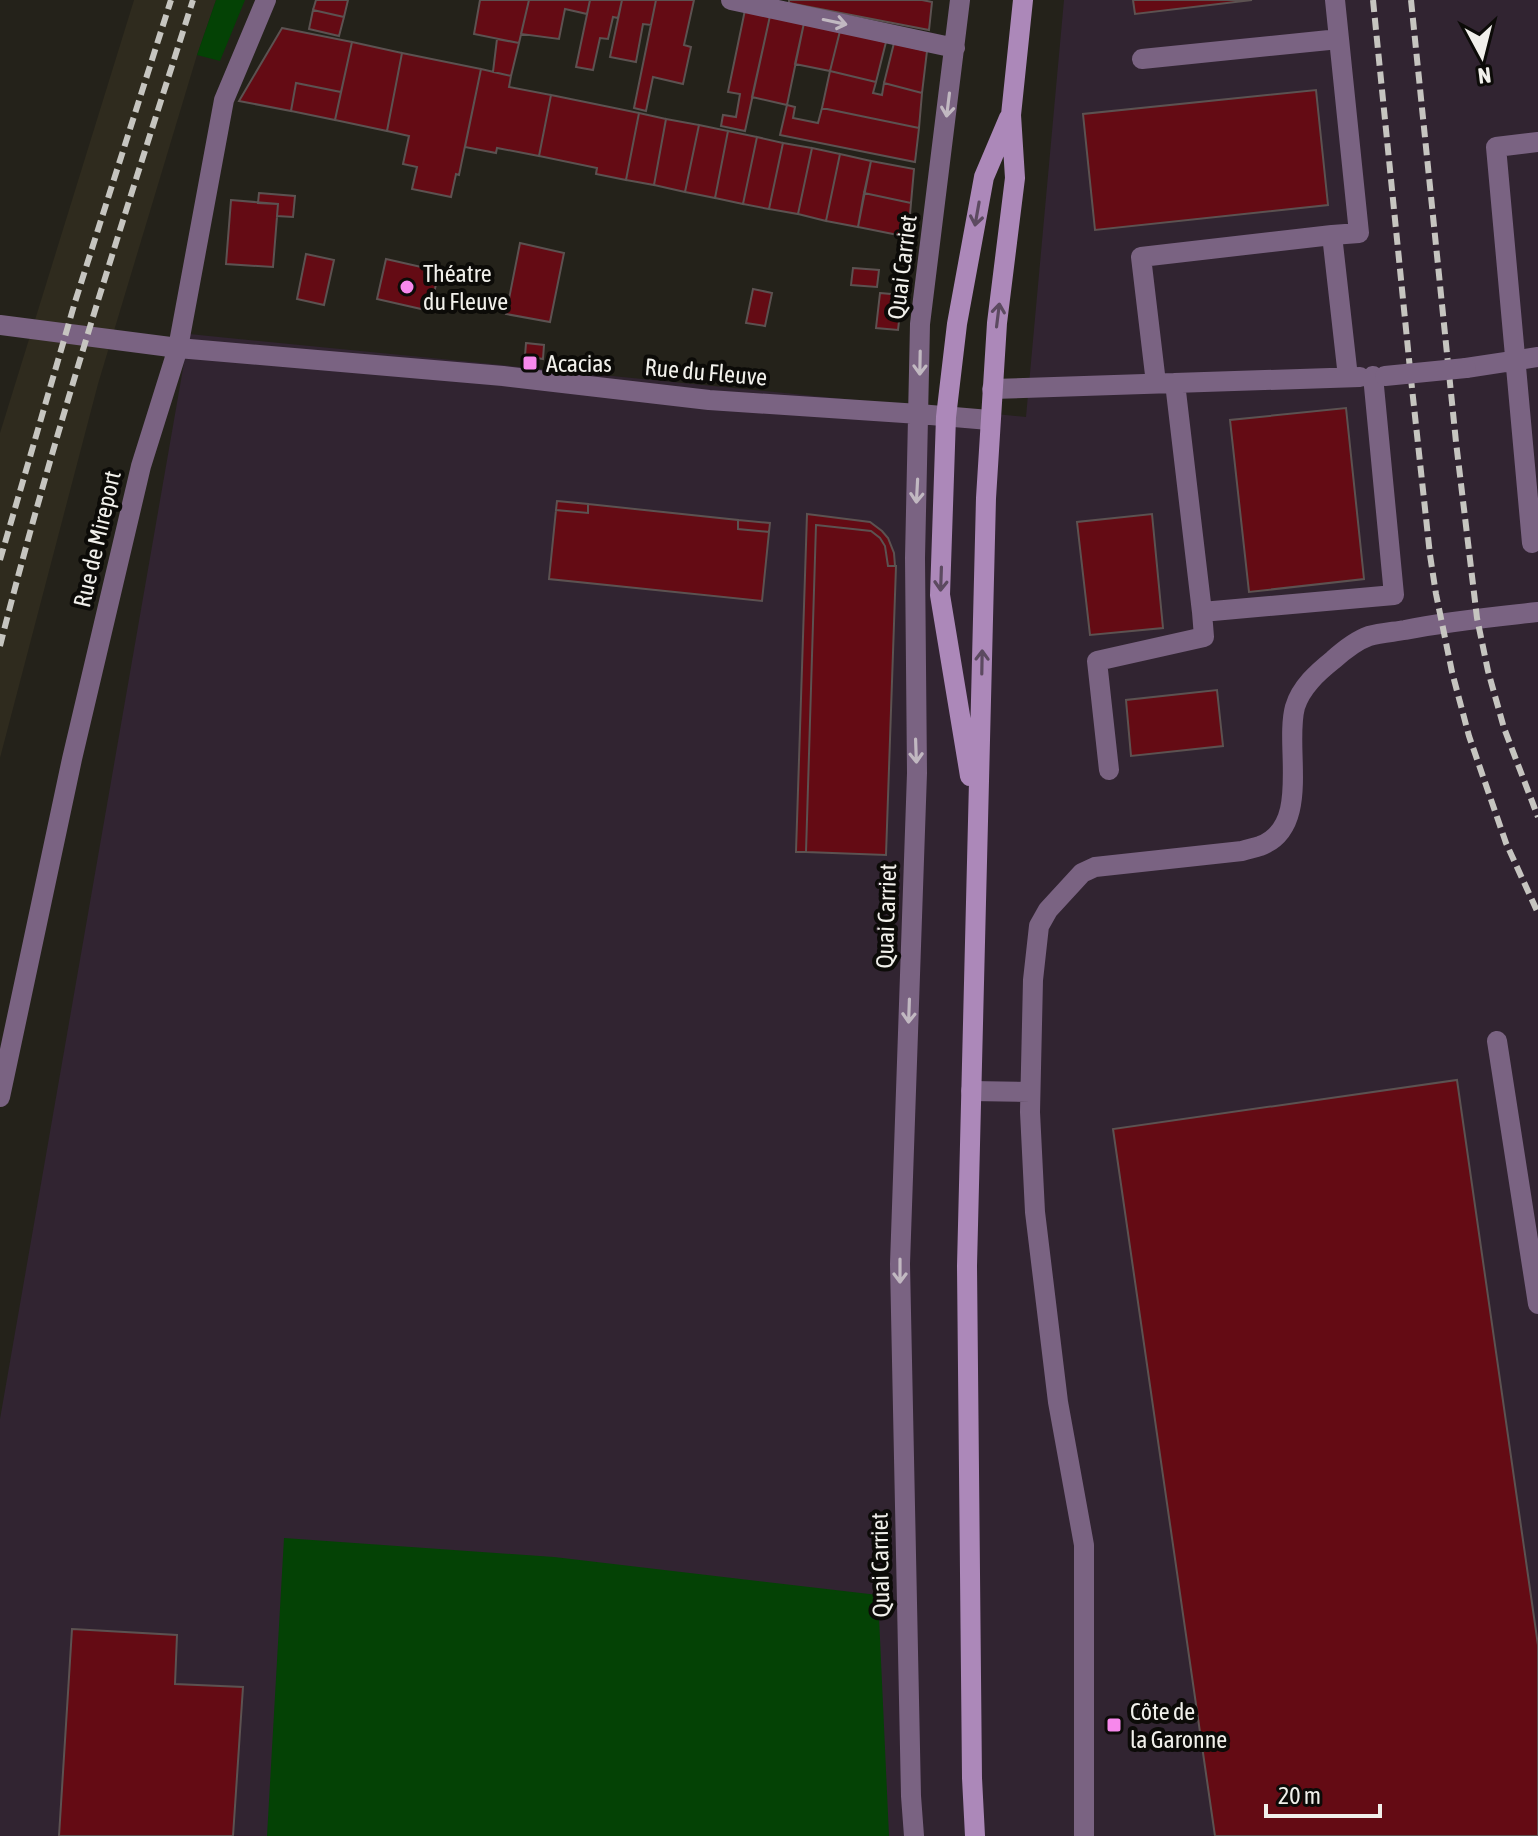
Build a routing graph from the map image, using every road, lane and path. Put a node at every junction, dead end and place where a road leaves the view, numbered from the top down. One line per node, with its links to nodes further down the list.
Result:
1 (266, 0): 13 (street, Rue de Mireport)
2 (731, 0): 7 (street, one-way to 7)
3 (960, 0): 7 (street, Quai Carriet)
4 (1023, 0): 9 (main road)
5 (1335, 0): 6 (street)
6 (1339, 39): 8 (street); 11 (street)
7 (955, 48): 20 (street, Quai Carriet, one-way to 20)
8 (1142, 59)
9 (1011, 115): 19 (main road, one-way to 9); 21 (main road, one-way to 21)
10 (1538, 142): 15 (street)
11 (1332, 235): 17 (street); 18 (street)
12 (0, 325): 13 (street, Rue du Fleuve)
13 (178, 348): 20 (street, Rue du Fleuve); 31 (street, Rue de Mireport)
14 (1538, 357): 15 (street)
15 (1515, 361): 16 (street, bridge); 23 (street)
16 (1379, 376): 17 (street); 24 (street)
17 (1348, 377): 18 (street)
18 (1165, 383): 19 (street); 24 (street)
19 (992, 389): 22 (main road)
20 (919, 414): 21 (street, Rue du Fleuve); 33 (street, Quai Carriet, one-way to 33)
21 (946, 417): 22 (street, Rue du Fleuve); 27 (main road, one-way to 27)
22 (989, 420): 27 (main road, one-way to 22)
23 (1532, 543)
24 (1202, 612): 26 (street)
25 (1538, 612): 30 (street)
26 (1109, 770)
27 (977, 823): 29 (main road)
28 (1497, 1041): 32 (street)
29 (971, 1091): 30 (street); 34 (main road)
30 (1030, 1092): 35 (street)
31 (0, 1097)
32 (1538, 1304)
33 (914, 1836)
34 (975, 1836)
35 (1084, 1836)

